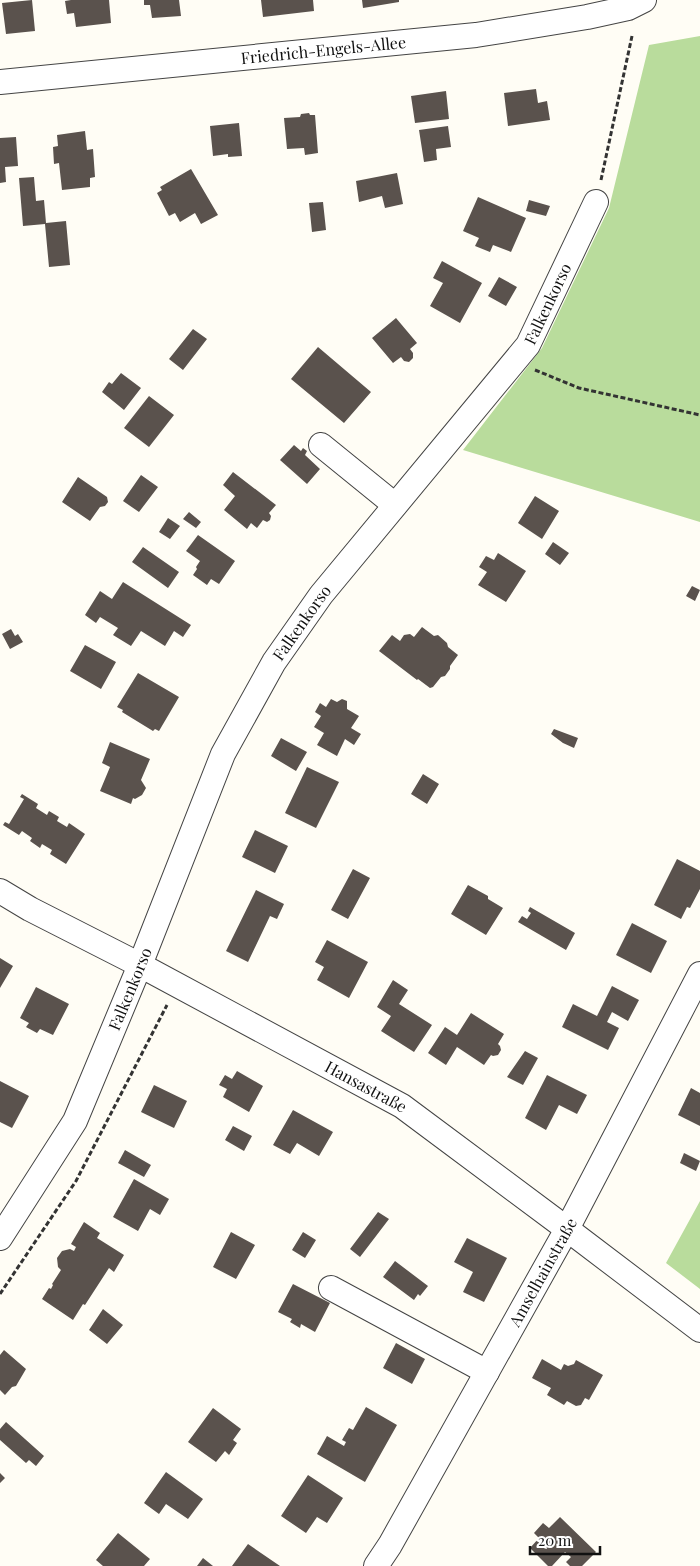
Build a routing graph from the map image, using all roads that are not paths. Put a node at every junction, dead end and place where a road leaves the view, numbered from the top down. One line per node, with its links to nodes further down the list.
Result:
1 (644, 0): 2 (street, Friedrich-Engels-Allee)
2 (0, 82)
3 (596, 202): 5 (street, Falkenkorso)
4 (321, 445): 5 (street)
5 (395, 505): 7 (street, Falkenkorso)
6 (0, 891): 7 (street, Hansastraße)
7 (140, 965): 9 (street, Hansastraße); 10 (street, Falkenkorso)
8 (700, 974): 9 (street, Amselhainstraße)
9 (568, 1229): 12 (street, Hansastraße); 13 (street, Amselhainstraße)
10 (0, 1238)
11 (330, 1288): 13 (street)
12 (700, 1330)
13 (487, 1372): 14 (street, Amselhainstraße)
14 (376, 1566)

